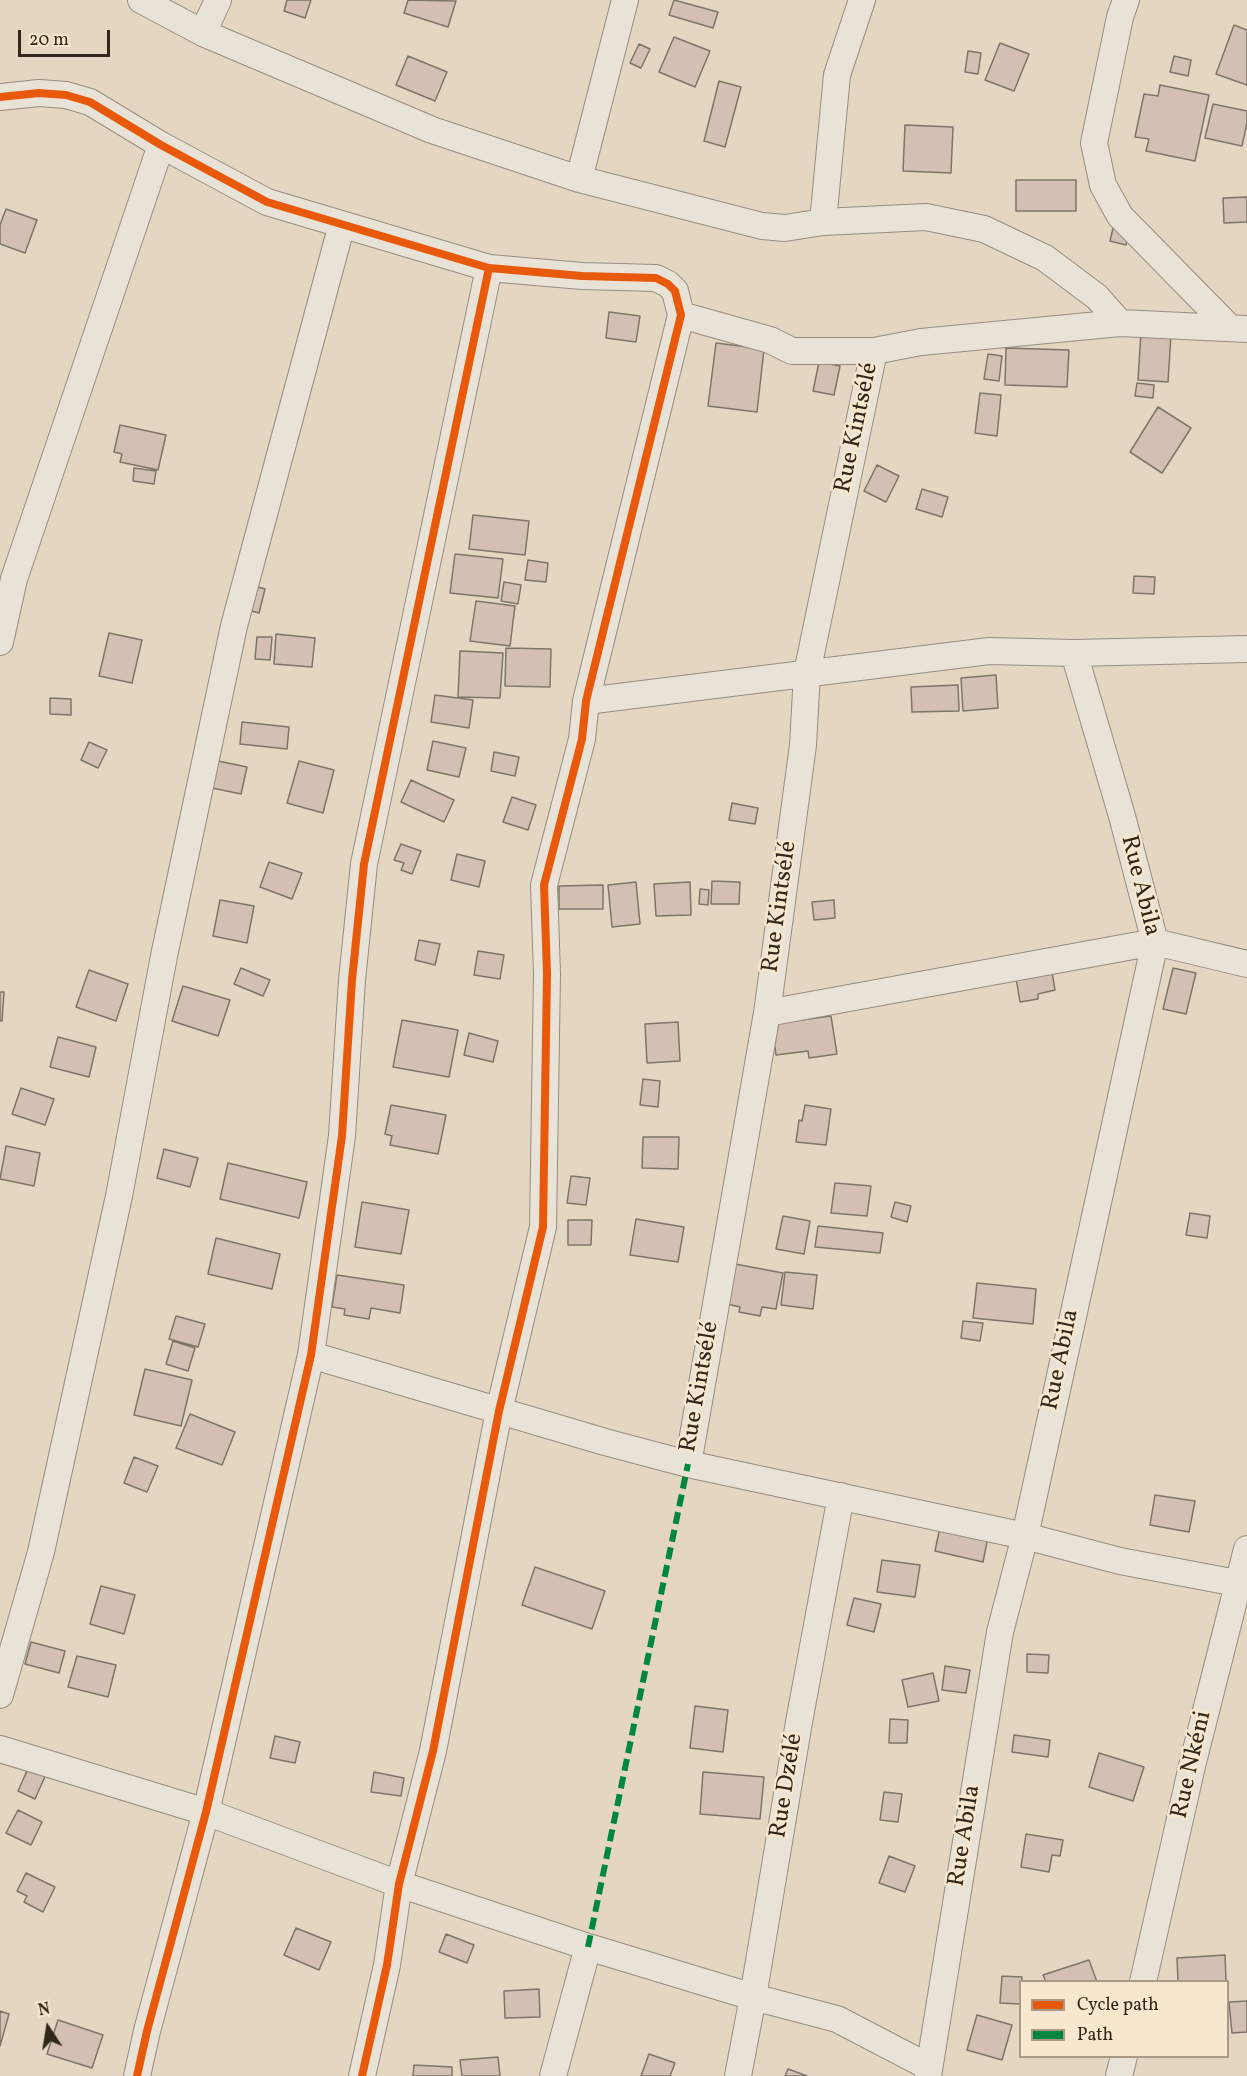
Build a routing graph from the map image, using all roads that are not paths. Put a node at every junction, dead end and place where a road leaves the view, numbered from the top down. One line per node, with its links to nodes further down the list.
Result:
1 (141, 0): 6 (street)
2 (218, 0): 6 (street)
3 (625, 0): 9 (street)
4 (862, 0): 10 (street)
5 (1125, 0): 15 (street)
6 (202, 33): 9 (street)
7 (0, 98): 8 (street)
8 (161, 145): 11 (street); 17 (street)
9 (579, 179): 10 (street)
10 (823, 222): 14 (street)
11 (342, 224): 12 (street); 32 (street)
12 (489, 268): 13 (street); 25 (street)
13 (681, 315): 16 (street); 21 (street)
14 (1120, 323): 15 (street); 16 (street)
15 (1238, 328)
16 (874, 351): 20 (street, Rue Kintsélé)
17 (0, 642)
18 (1247, 649): 19 (street)
19 (1074, 652): 20 (street); 22 (street, Rue Abila)
20 (807, 674): 21 (street); 24 (street, Rue Kintsélé)
21 (586, 701): 26 (street)
22 (1155, 942): 23 (street); 24 (street); 29 (street, Rue Abila)
23 (1247, 964)
24 (767, 1013): 27 (street, Rue Kintsélé)
25 (311, 1355): 26 (street); 34 (street)
26 (499, 1411): 27 (street); 35 (street)
27 (688, 1464): 28 (street)
28 (841, 1496): 29 (street); 38 (street, Rue Dzélé)
29 (1024, 1536): 31 (street); 40 (street, Rue Abila)
30 (1247, 1549): 31 (street, Rue Nkéni)
31 (1242, 1584): 37 (street, Rue Nkéni)
32 (0, 1695)
33 (0, 1749): 34 (street)
34 (206, 1812): 35 (street); 41 (street)
35 (399, 1884): 36 (street); 42 (street)
36 (588, 1947): 38 (street); 43 (street)
37 (1143, 1980)
38 (753, 1997): 40 (street); 44 (street, Rue Dzélé)
39 (1124, 2058): 45 (street)
40 (928, 2071)
41 (137, 2076)
42 (362, 2076)
43 (553, 2076)
44 (738, 2076)
45 (1119, 2076)

